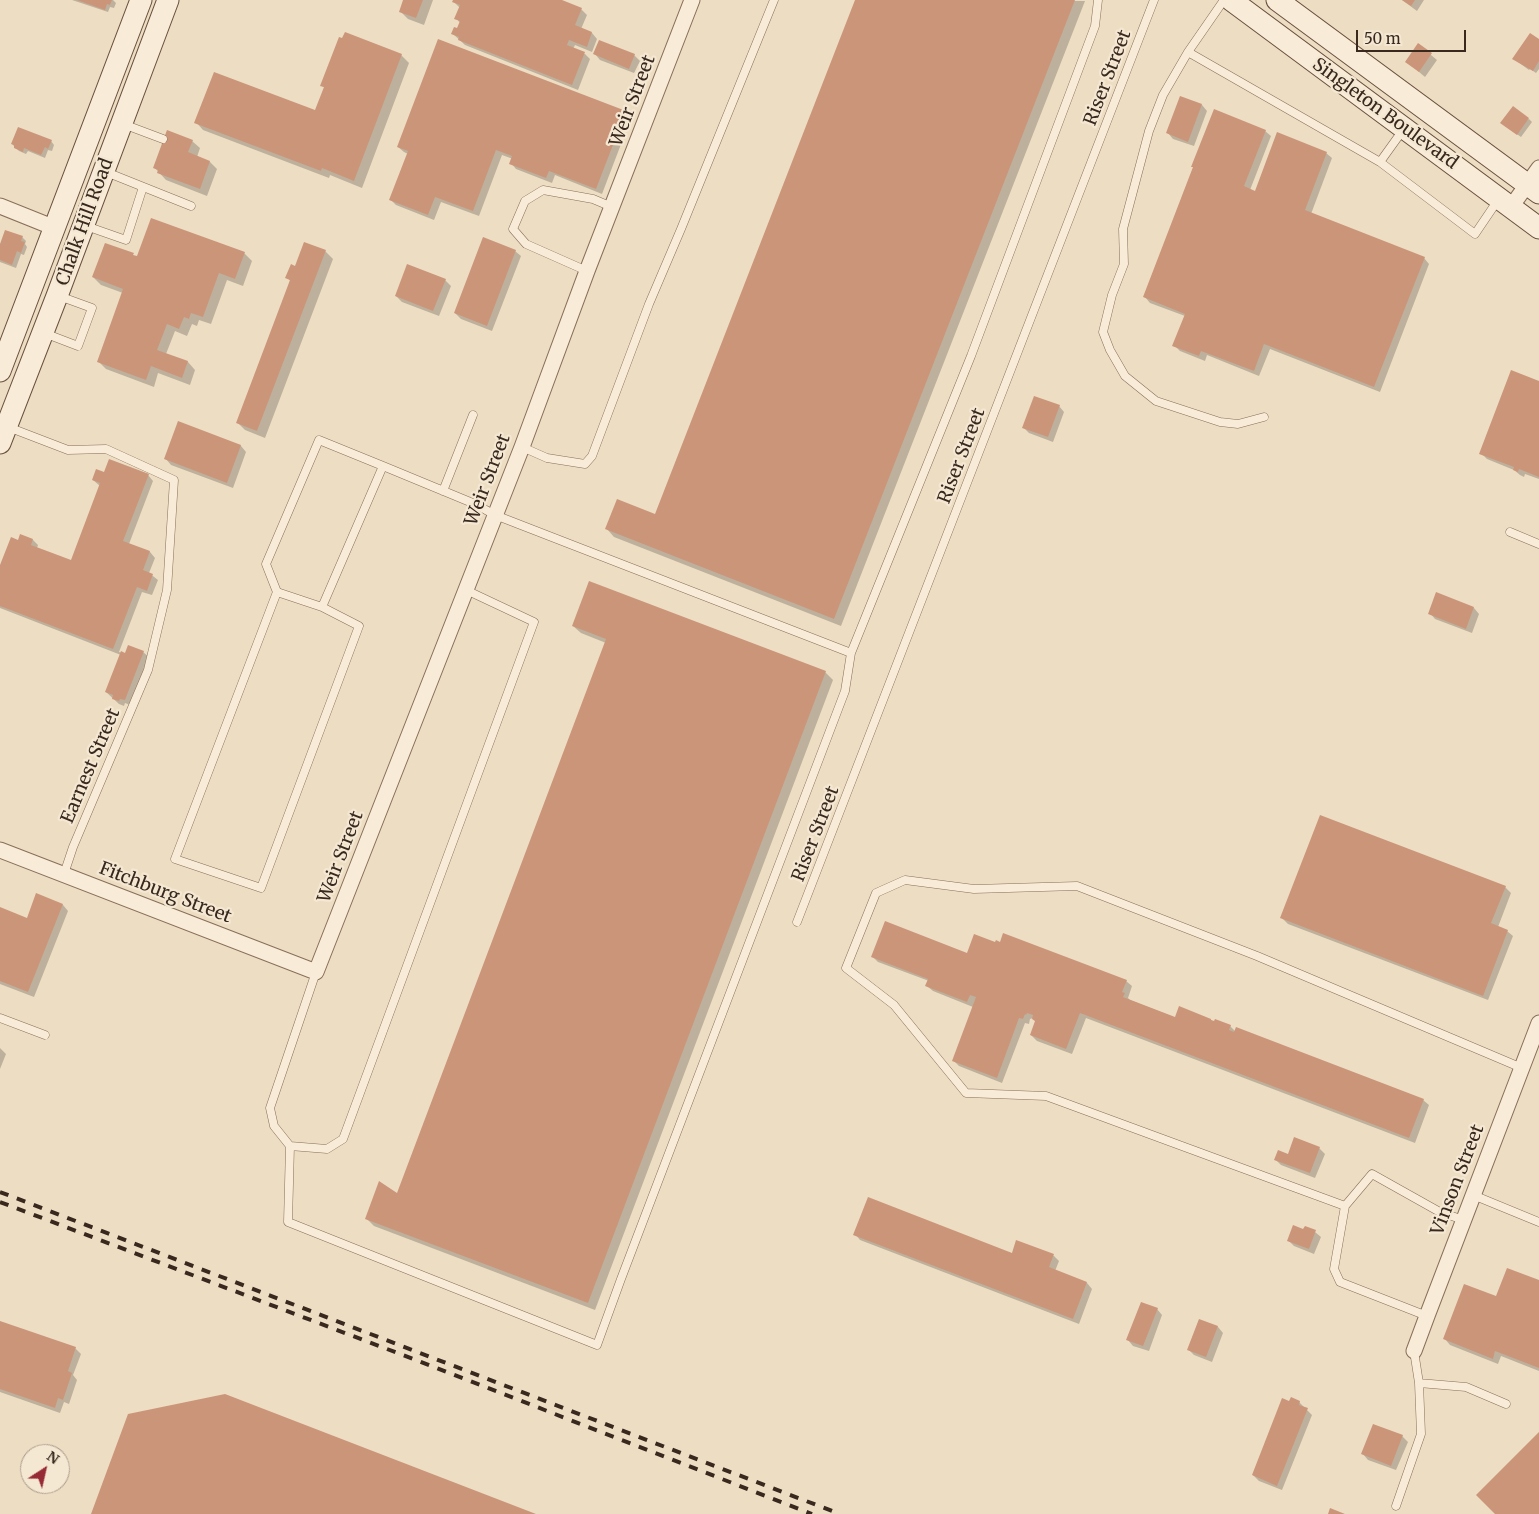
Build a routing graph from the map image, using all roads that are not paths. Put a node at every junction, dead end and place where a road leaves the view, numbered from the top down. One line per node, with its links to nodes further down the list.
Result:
1 (141, 0): 10 (street, Chalk Hill Road)
2 (168, 0): 11 (street, Chalk Hill Road)
3 (692, 0): 22 (street, Weir Street)
4 (774, 0): 33 (lane)
5 (1098, 0): 42 (lane)
6 (1154, 0): 45 (lane, Riser Street)
7 (1277, 0): 17 (street, Singleton Boulevard)
8 (1232, 1): 9 (lane); 12 (street, Singleton Boulevard)
9 (1188, 52): 15 (lane); 31 (lane)
10 (99, 114): 11 (street); 14 (street, Chalk Hill Road)
11 (122, 123): 13 (lane); 16 (street, Chalk Hill Road)
12 (1404, 128): 15 (lane); 19 (street, Singleton Boulevard)
13 (163, 140)
14 (81, 162): 16 (street); 24 (street, Chalk Hill Road)
15 (1380, 162): 19 (lane)
16 (104, 171): 18 (lane); 23 (street, Chalk Hill Road)
17 (1535, 182): 19 (street)
18 (143, 187): 21 (lane); 23 (lane)
19 (1505, 203): 25 (street, Singleton Boulevard)
20 (0, 206): 24 (street)
21 (191, 206)
22 (612, 207): 26 (street, Weir Street); 26 (lane)
23 (84, 225): 27 (street, Chalk Hill Road)
24 (55, 228): 29 (street, Chalk Hill Road)
25 (1539, 228)
26 (587, 271): 33 (street, Weir Street)
27 (57, 296): 28 (street, Chalk Hill Road); 28 (lane)
28 (43, 332): 32 (street, Chalk Hill Road)
29 (0, 371)
30 (473, 415): 35 (lane)
31 (1264, 417)
32 (2, 431): 44 (lane, Earnest Street)
33 (522, 446): 36 (street, Weir Street)
34 (382, 466): 35 (lane); 40 (lane); 41 (lane)
35 (443, 491): 36 (lane)
36 (495, 515): 39 (street, Weir Street); 42 (lane)
37 (1510, 532): 38 (lane)
38 (1539, 544)
39 (466, 590): 46 (street, Weir Street); 51 (lane)
40 (276, 592): 41 (lane); 41 (lane)
41 (322, 607)
42 (851, 653): 51 (lane)
43 (0, 850): 44 (street, Fitchburg Street)
44 (64, 874): 46 (street, Fitchburg Street)
45 (798, 922)
46 (316, 972): 51 (lane)
47 (0, 1018): 49 (lane)
48 (1539, 1023): 50 (street, Vinson Street)
49 (45, 1035)
50 (1522, 1068): 52 (street, Vinson Street); 53 (lane)
51 (290, 1146)
52 (1473, 1195): 54 (street, Vinson Street); 55 (lane)
53 (1345, 1206): 54 (lane); 56 (lane)
54 (1463, 1220): 56 (street, Vinson Street)
55 (1539, 1222)
56 (1426, 1316): 57 (street, Vinson Street)
57 (1414, 1351): 58 (lane)
58 (1419, 1383): 59 (lane); 60 (lane)
59 (1506, 1404)
60 (1396, 1506)

